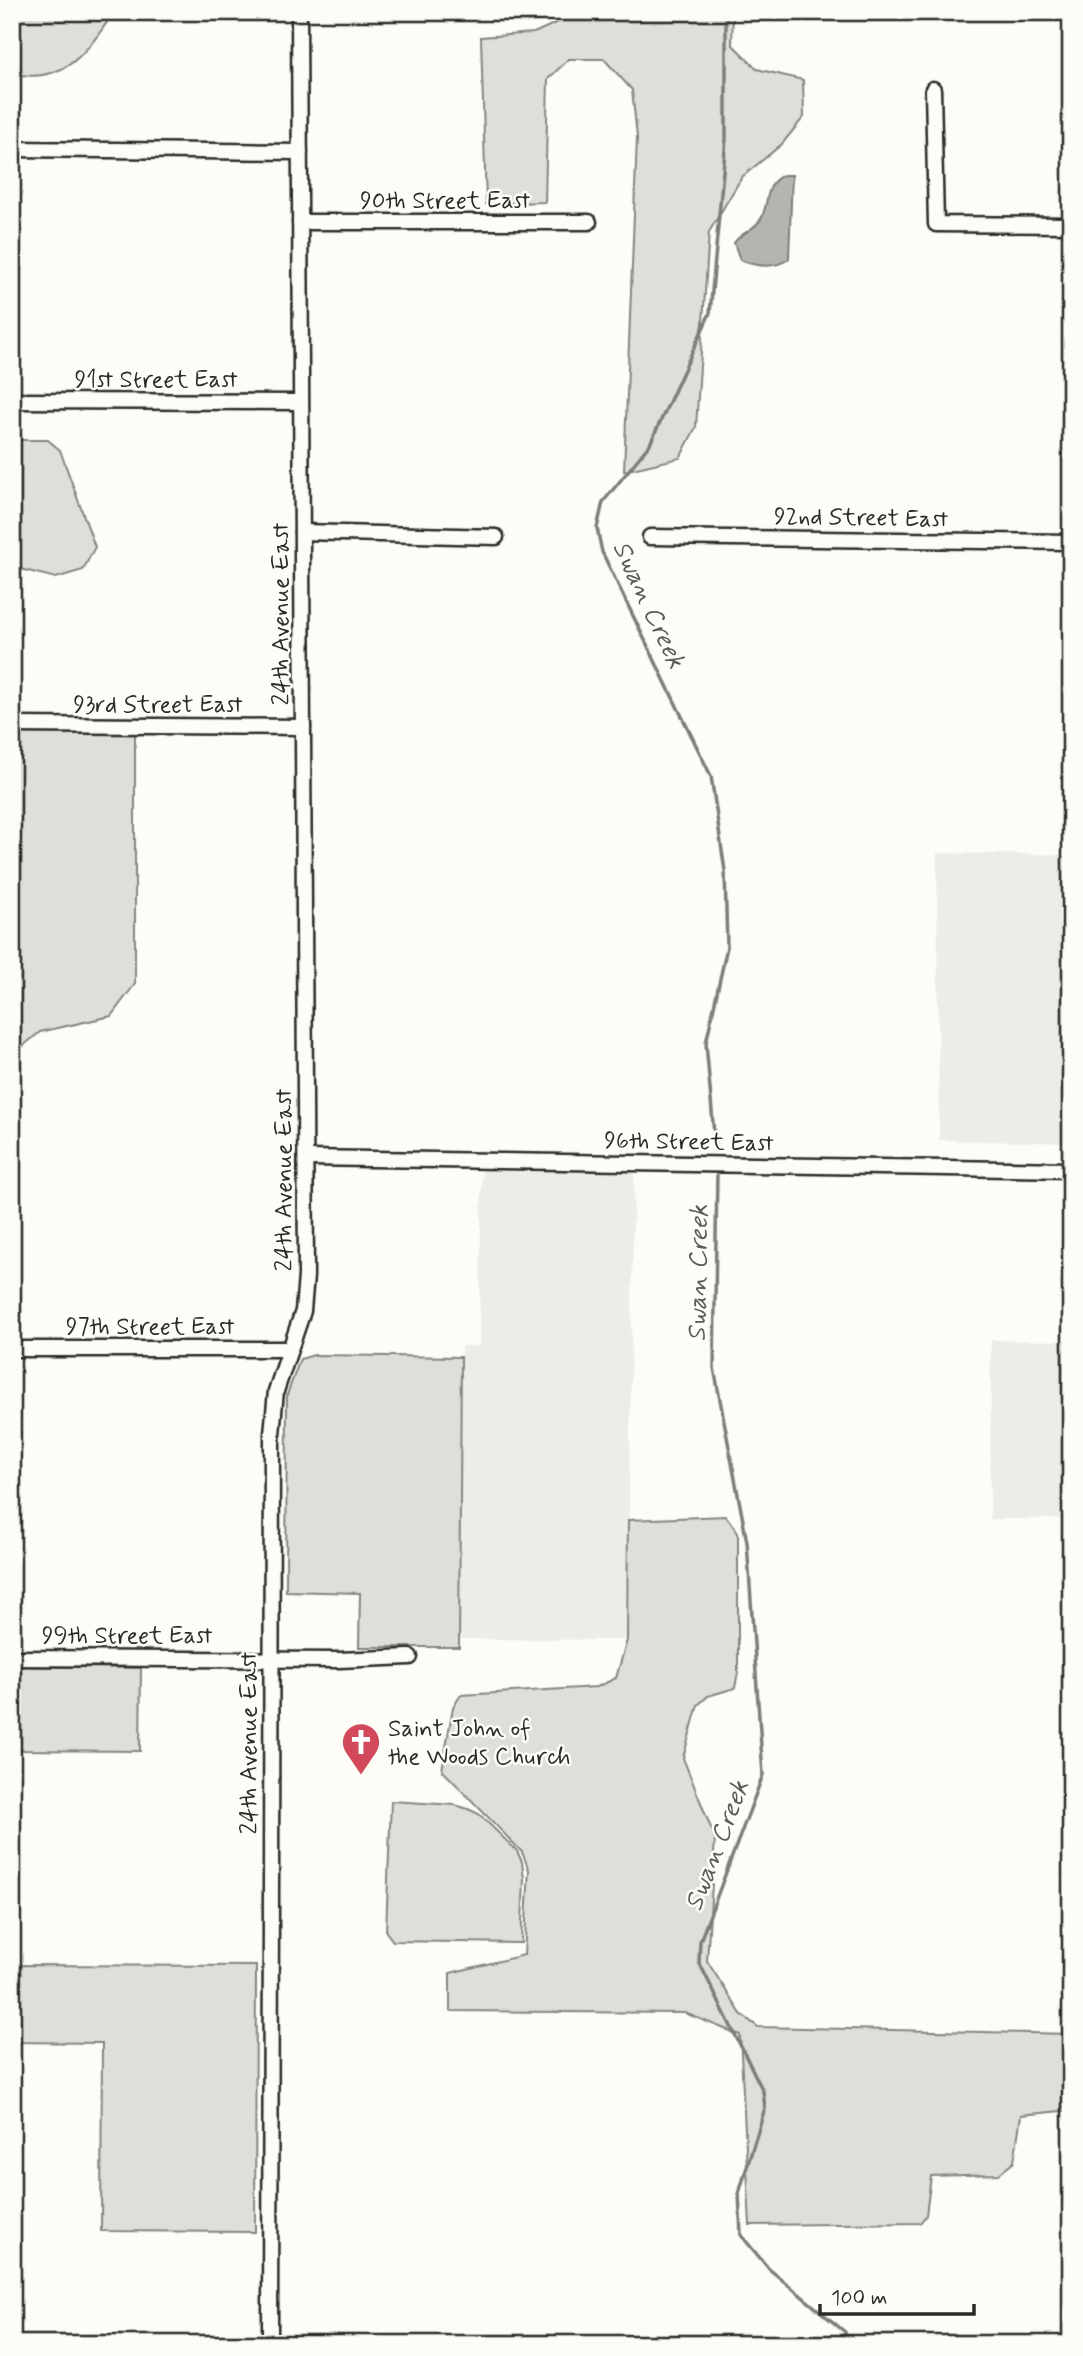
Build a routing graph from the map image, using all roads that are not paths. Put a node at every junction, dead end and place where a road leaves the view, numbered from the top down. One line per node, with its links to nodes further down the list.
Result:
1 (299, 12): 4 (street, 24th Avenue East)
2 (933, 89): 7 (street)
3 (12, 149): 4 (street)
4 (300, 152): 5 (street, 24th Avenue East)
5 (300, 222): 6 (street, 90th Street East); 9 (street, 24th Avenue East)
6 (589, 222)
7 (1071, 225)
8 (12, 401): 9 (street, 91st Street East)
9 (300, 402): 10 (street, 24th Avenue East)
10 (302, 533): 11 (street); 15 (street, 24th Avenue East)
11 (496, 537)
12 (650, 537): 13 (street, 92nd Street East)
13 (1071, 542)
14 (12, 725): 15 (street, 93rd Street East)
15 (303, 727): 16 (street, 24th Avenue East)
16 (306, 1158): 17 (street, 96th Street East); 19 (street, 24th Avenue East)
17 (1071, 1170)
18 (12, 1349): 19 (street, 97th Street East)
19 (287, 1349): 22 (street, 24th Avenue East)
20 (410, 1657): 22 (street, 99th Street East)
21 (12, 1658): 22 (street, 99th Street East)
22 (270, 1658): 23 (street, 24th Avenue East)
23 (270, 2344)

